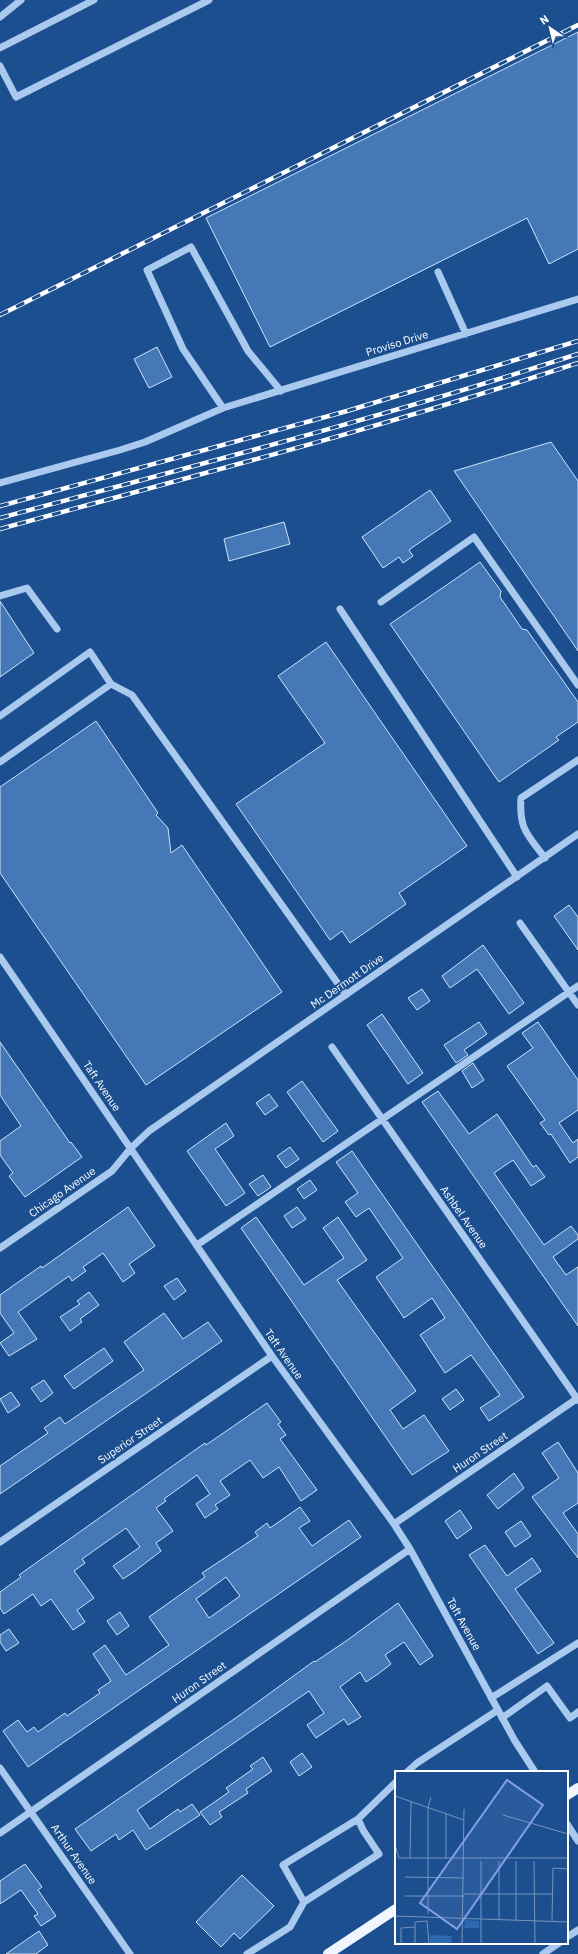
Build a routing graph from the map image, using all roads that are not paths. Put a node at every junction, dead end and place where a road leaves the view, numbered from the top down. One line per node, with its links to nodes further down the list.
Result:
1 (21, 0): 4 (street)
2 (94, 0): 5 (street)
3 (209, 0): 6 (street)
4 (0, 17)
5 (0, 48)
6 (0, 66)
7 (438, 272): 9 (street)
8 (578, 299): 9 (street, Proviso Drive)
9 (466, 334): 10 (street, Proviso Drive)
10 (281, 391): 11 (street, Proviso Drive); 11 (street)
11 (223, 408): 12 (street, Proviso Drive)
12 (0, 483)
13 (0, 596): 16 (street)
14 (381, 602): 18 (street)
15 (340, 609): 24 (street)
16 (57, 629)
17 (111, 684): 19 (street); 21 (street); 29 (street)
18 (578, 685)
19 (0, 716)
20 (578, 760): 23 (street)
21 (0, 762)
22 (578, 834): 23 (street, Mc Dermott Drive)
23 (545, 858): 24 (street, Mc Dermott Drive)
24 (517, 877): 29 (street, Mc Dermott Drive)
25 (520, 923): 28 (street)
26 (0, 957): 33 (street, Taft Avenue)
27 (578, 986): 28 (street)
28 (569, 992): 30 (street); 32 (street)
29 (346, 995): 33 (street, Mc Dermott Drive)
30 (578, 1005)
31 (332, 1047): 32 (street, Ashbel Avenue)
32 (383, 1120): 34 (street); 37 (street, Ashbel Avenue)
33 (131, 1148): 34 (street, Taft Avenue); 35 (street, Chicago Avenue)
34 (197, 1245): 36 (street, Taft Avenue)
35 (0, 1248)
36 (272, 1356): 38 (street, Taft Avenue); 39 (street, Superior Street)
37 (578, 1399): 38 (street, Huron Street)
38 (394, 1524): 40 (street, Taft Avenue)
39 (0, 1542)
40 (410, 1549): 42 (street, Taft Avenue); 52 (street, Huron Street)
41 (578, 1642): 42 (street)
42 (492, 1698): 43 (street, Taft Avenue)
43 (498, 1710): 45 (street, Taft Avenue); 47 (street)
44 (578, 1712): 45 (street)
45 (502, 1718): 48 (street, Taft Avenue)
46 (0, 1768): 52 (street, Arthur Avenue)
47 (408, 1771)
48 (534, 1771)
49 (395, 1783): 53 (street)
50 (578, 1788): 51 (main road)
51 (568, 1794)
52 (31, 1812): 55 (street, Huron Street); 62 (street, Arthur Avenue)
53 (358, 1819): 57 (street); 57 (street)
54 (568, 1826): 56 (street)
55 (0, 1833)
56 (578, 1841)
57 (304, 1902): 63 (street)
58 (395, 1910): 64 (main road)
59 (578, 1930): 60 (street)
60 (568, 1936)
61 (558, 1944): 65 (street)
62 (130, 1954)
63 (247, 1954)
64 (328, 1954)
65 (543, 1954)

